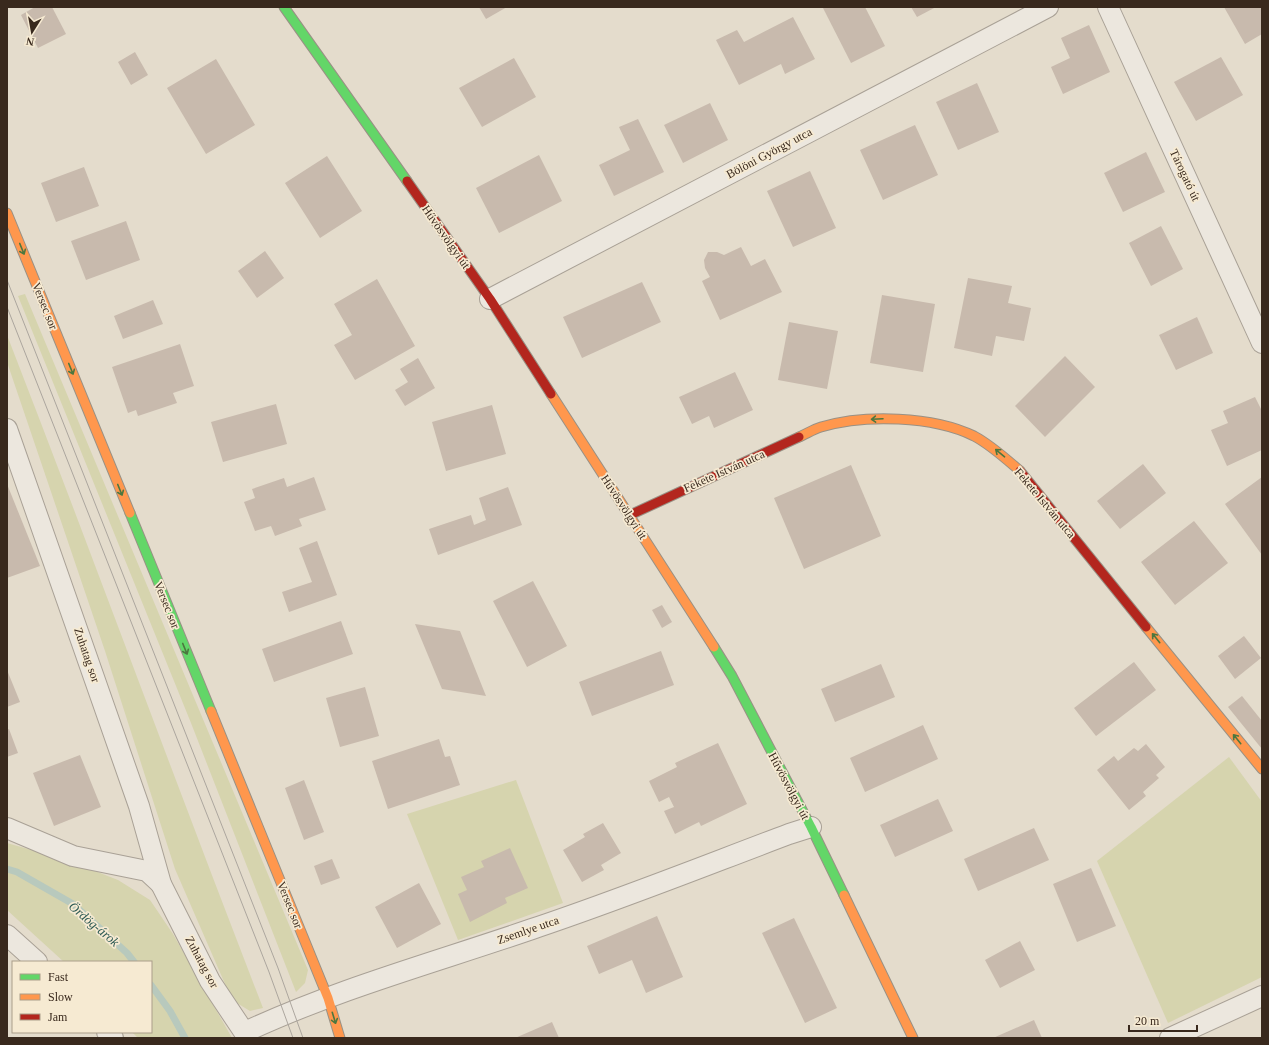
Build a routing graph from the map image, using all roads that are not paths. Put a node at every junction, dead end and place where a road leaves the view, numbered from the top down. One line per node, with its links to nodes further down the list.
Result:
1 (284, 7): 5 (street, Hűvösvölgyi út)
2 (1048, 7): 5 (street, Bölöni György utca)
3 (1108, 7): 6 (street, Tárogató út)
4 (7, 213): 16 (street, Versec sor, one-way to 16)
5 (490, 299): 8 (street, Hűvösvölgyi út)
6 (1262, 343)
7 (7, 429): 12 (street, Zuhatag sor)
8 (630, 515): 9 (street, Fekete István utca, one-way to 8); 10 (street, Hűvösvölgyi út)
9 (1262, 769)
10 (811, 827): 16 (street, Zsemlye utca); 19 (street, Hűvösvölgyi út)
11 (7, 828): 12 (street, Zuhatag sor)
12 (161, 884): 17 (street, Zuhatag sor)
13 (7, 935): 14 (street)
14 (36, 961)
15 (1262, 996): 20 (street)
16 (328, 998): 17 (street, Zsemlye utca); 18 (street, Versec sor, one-way to 18)
17 (246, 1035)
18 (340, 1038)
19 (913, 1038)
20 (1170, 1038)

